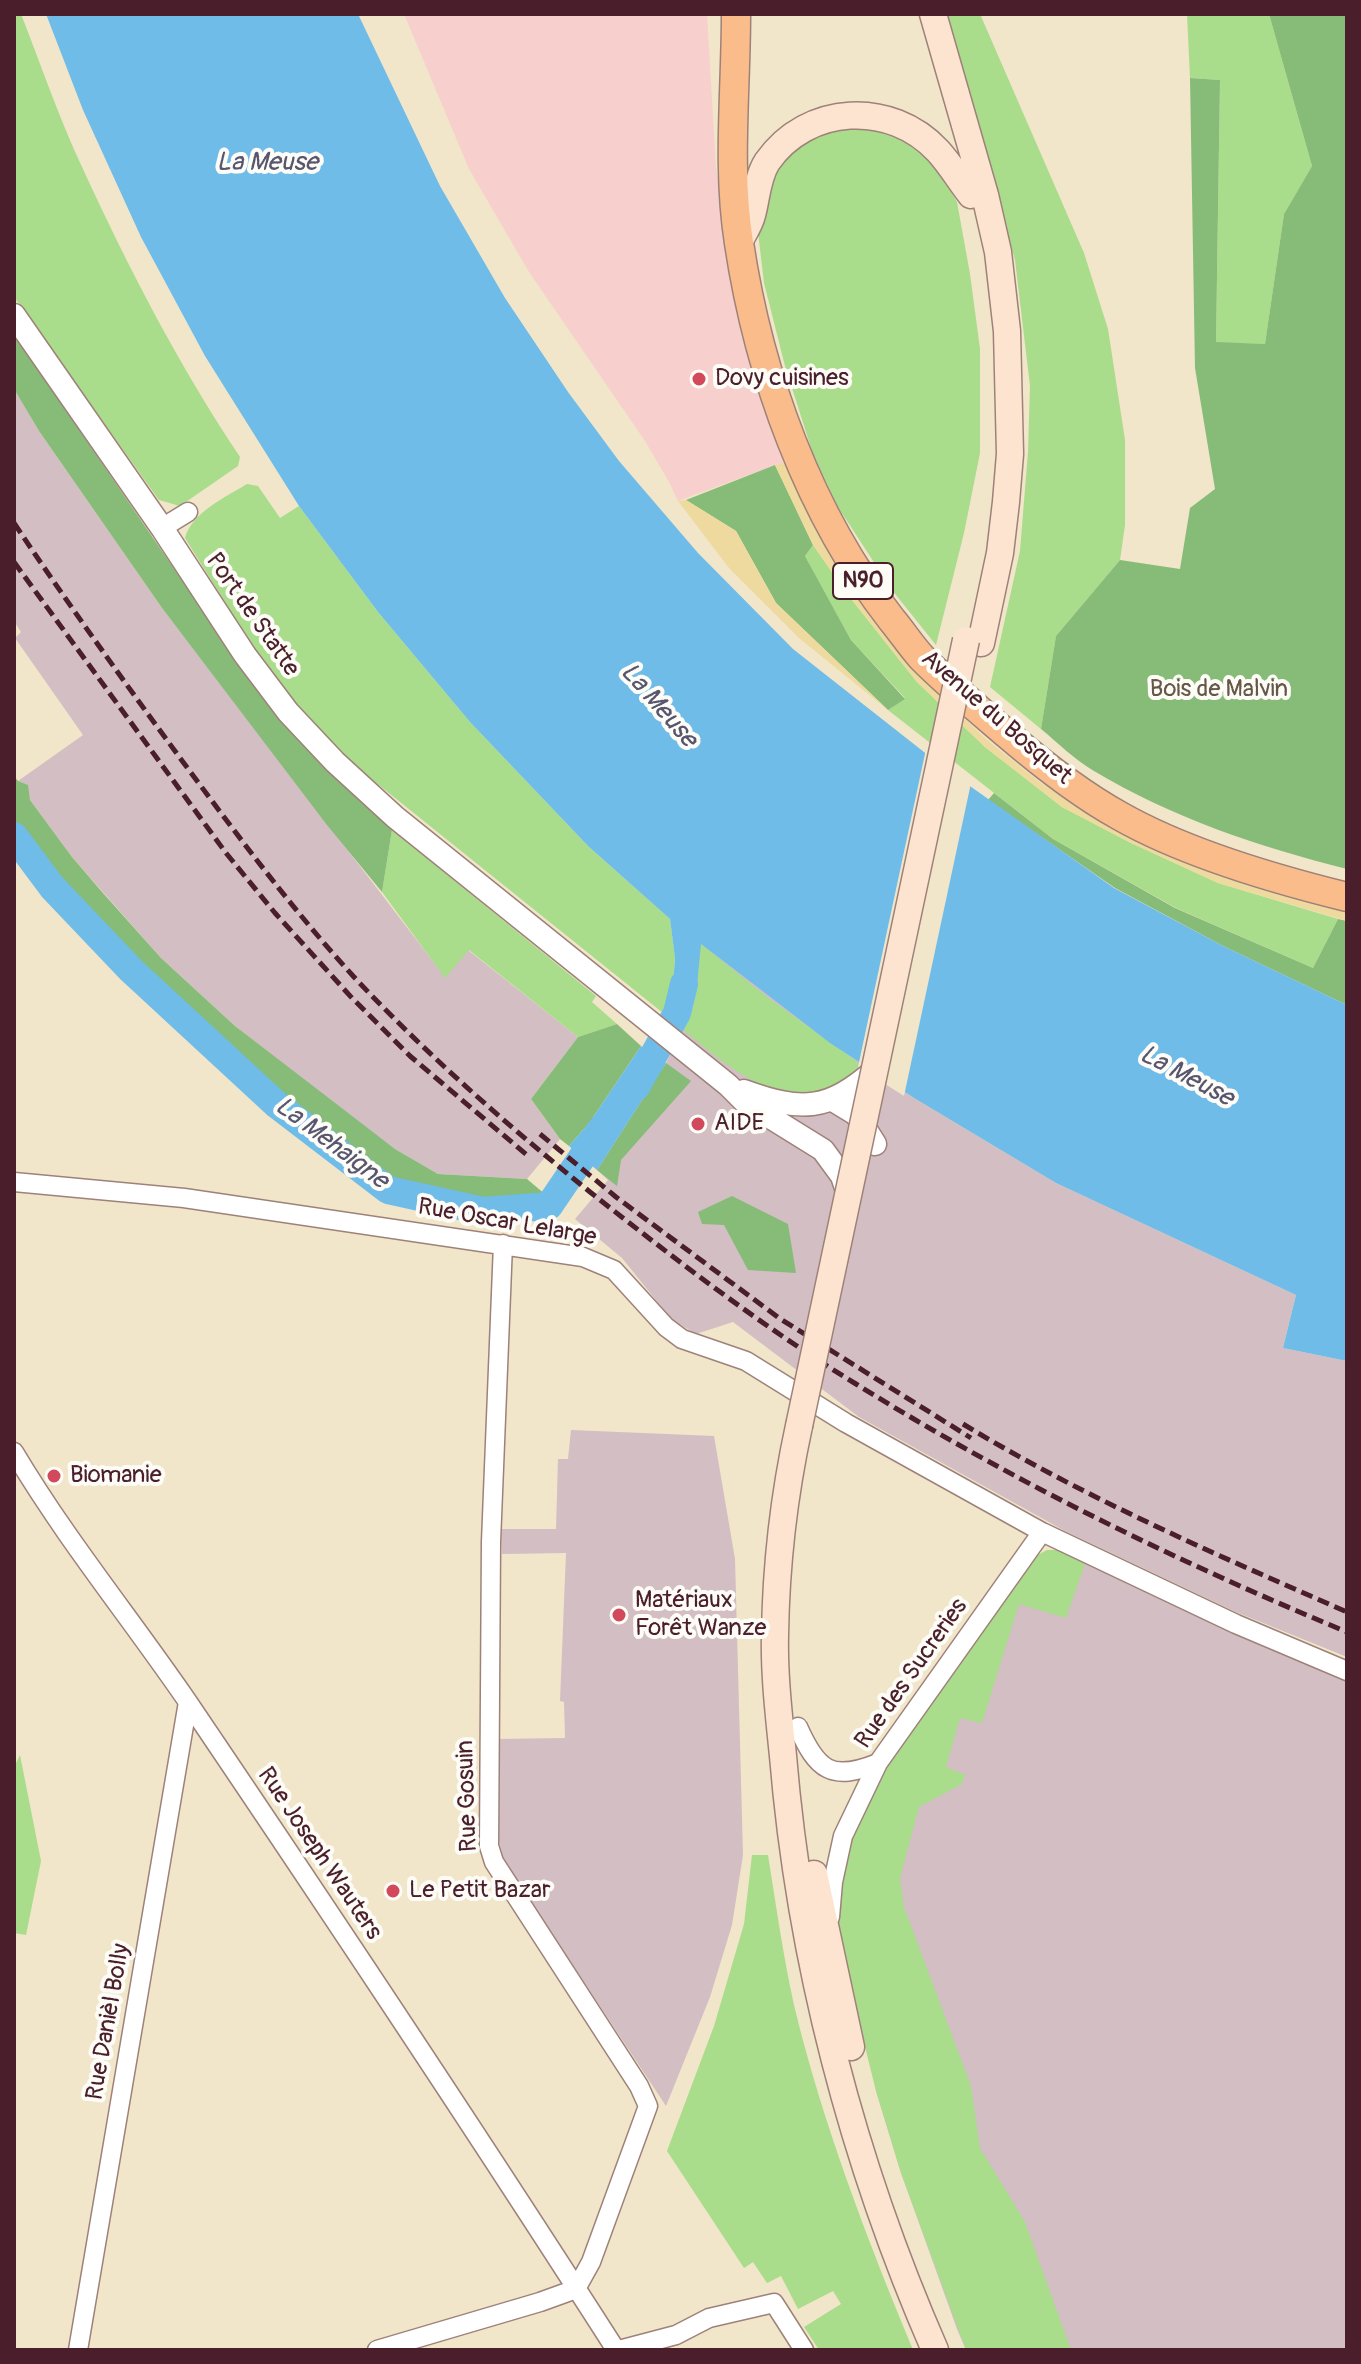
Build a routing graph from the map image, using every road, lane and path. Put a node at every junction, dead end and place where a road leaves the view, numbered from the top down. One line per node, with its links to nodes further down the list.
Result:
1 (736, 14): 5 (main road, Avenue du Bosquet / N90)
2 (920, 14): 4 (main road)
3 (933, 14): 9 (main road)
4 (971, 195): 5 (main road); 9 (main road)
5 (739, 242): 10 (main road, Avenue du Bosquet / N90)
6 (14, 315): 8 (street, Port de Statte)
7 (188, 512): 8 (street)
8 (162, 528): 12 (street, Port de Statte)
9 (974, 641): 11 (main road, bridge); 14 (main road)
10 (1347, 897)
11 (875, 1070): 13 (street); 14 (main road, bridge)
12 (728, 1085): 13 (street); 16 (street, Port de Statte)
13 (833, 1100): 14 (street)
14 (869, 1134): 16 (main road, bridge); 18 (main road)
15 (14, 1182): 17 (street, Rue Oscar Lelarge)
16 (848, 1194): 18 (main road, bridge)
17 (503, 1244): 20 (street, Rue Oscar Lelarge); 26 (street, Rue Gosuin)
18 (806, 1427): 23 (main road); 31 (main road)
19 (14, 1452): 22 (street, Rue Joseph Wauters)
20 (1042, 1532): 21 (street); 24 (street, Rue des Sucreries)
21 (1347, 1671)
22 (188, 1702): 26 (street, Rue Joseph Wauters); 27 (street, Rue Danièl Bolly)
23 (798, 1727): 24 (street); 25 (main road)
24 (878, 1763): 25 (street, Rue des Sucreries)
25 (828, 1948): 32 (main road)
26 (576, 2289): 28 (street); 29 (street, Rue Joseph Wauters)
27 (78, 2350)
28 (377, 2350)
29 (618, 2350): 30 (street)
30 (804, 2350)
31 (935, 2350)
32 (951, 2350)

